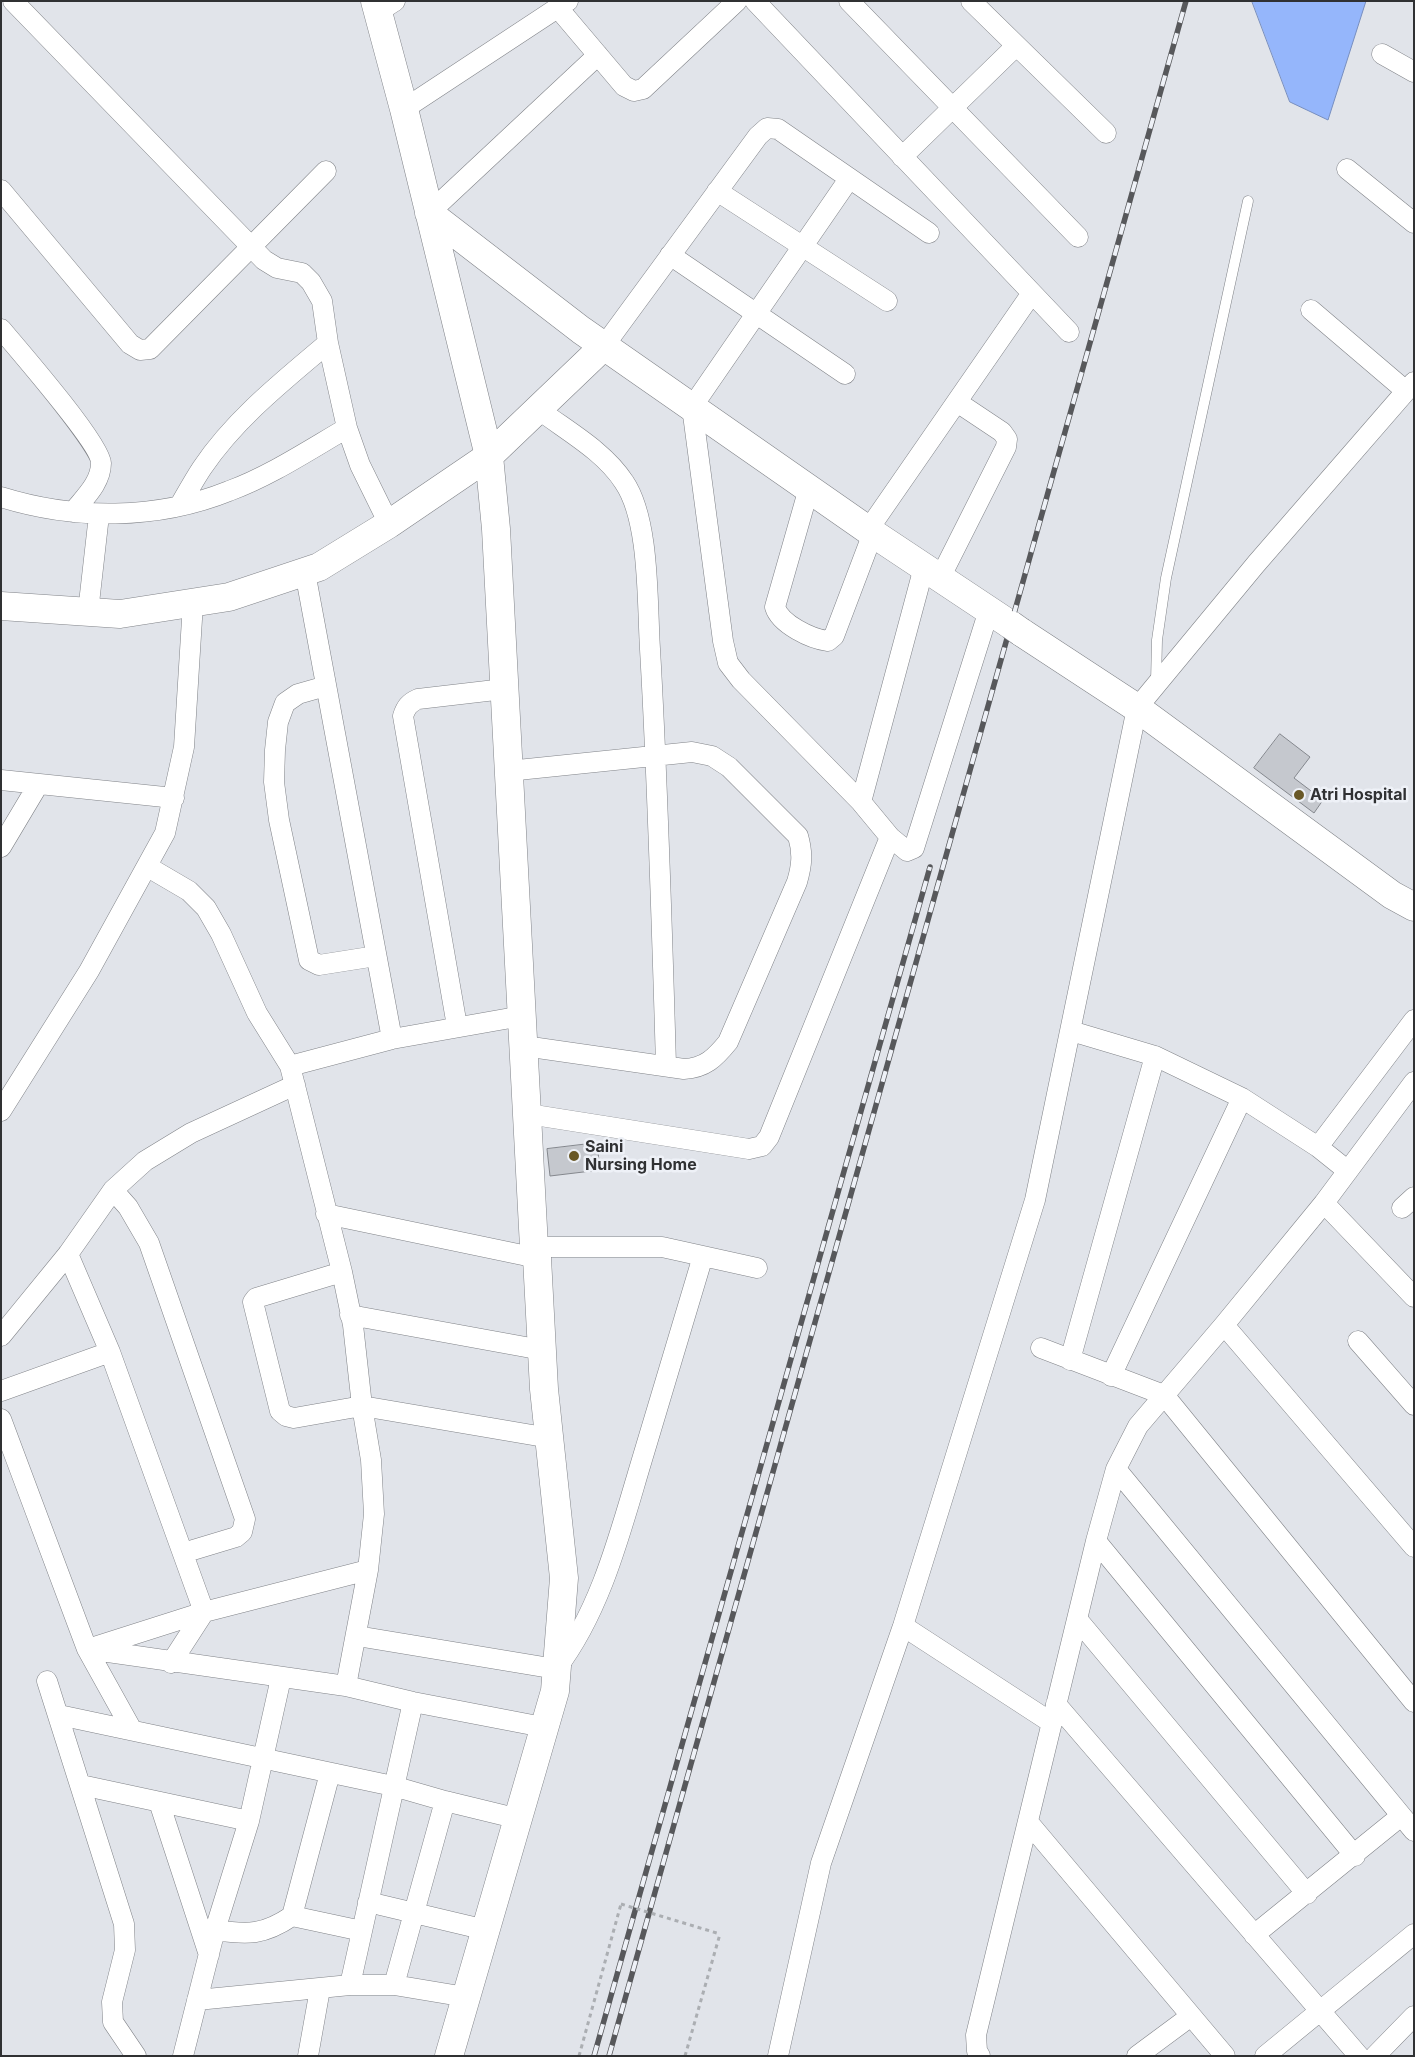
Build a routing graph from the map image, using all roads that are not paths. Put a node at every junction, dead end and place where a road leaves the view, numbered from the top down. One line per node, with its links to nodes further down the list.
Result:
1 (13, 1): 26 (street)
2 (737, 1): 10 (street)
3 (755, 1): 15 (street)
4 (849, 1): 12 (street)
5 (971, 1): 8 (street)
6 (563, 4): 10 (street); 13 (street)
7 (383, 5): 13 (street)
8 (1016, 46): 12 (street); 14 (street)
9 (1382, 54): 11 (street)
10 (598, 55): 22 (street)
11 (1414, 72)
12 (952, 108): 15 (street); 25 (street)
13 (404, 109): 22 (street)
14 (1106, 133)
15 (902, 157): 29 (street)
16 (1347, 170): 23 (street)
17 (326, 171): 26 (street)
18 (849, 179): 20 (street); 24 (street); 27 (street)
19 (1, 190): 26 (street)
20 (717, 191): 27 (street); 28 (street)
21 (1248, 201): 58 (lane)
22 (430, 213): 36 (street); 43 (street)
23 (1414, 223)
24 (929, 233)
25 (1078, 237)
26 (251, 246): 35 (street)
27 (802, 246): 30 (street); 32 (street)
28 (670, 256): 32 (street); 36 (street)
29 (1032, 293): 34 (street); 39 (street)
30 (887, 301)
31 (1311, 310): 38 (street)
32 (756, 314): 37 (street); 40 (street)
33 (1, 329): 47 (street)
34 (1069, 332)
35 (328, 343): 42 (street); 46 (street)
36 (604, 346): 40 (street); 41 (street)
37 (845, 374)
38 (1410, 386): 58 (street)
39 (957, 402): 50 (street); 52 (street)
40 (692, 407): 44 (street); 66 (street)
41 (538, 409): 43 (street); 61 (street)
42 (347, 428): 46 (street); 49 (street)
43 (489, 456): 49 (street); 59 (street)
44 (809, 488): 50 (street); 50 (street)
45 (5, 494): 47 (street)
46 (180, 505): 48 (street)
47 (73, 512): 48 (street)
48 (99, 515): 56 (street)
49 (389, 524): 51 (street)
50 (871, 531): 52 (street)
51 (304, 572): 53 (street); 57 (street)
52 (932, 573): 55 (street); 66 (street)
53 (193, 603): 56 (street); 65 (street)
54 (1, 606): 56 (street)
55 (989, 611): 60 (street, bridge); 67 (street)
56 (88, 612)
57 (326, 686): 71 (street); 71 (street)
58 (1155, 686): 60 (street)
59 (504, 689): 62 (street); 74 (street)
60 (1137, 708): 70 (street); 75 (street)
61 (656, 757): 62 (street); 79 (street); 79 (street)
62 (508, 771): 72 (street)
63 (1, 780): 64 (street)
64 (38, 785): 65 (street); 68 (street)
65 (174, 798): 69 (street)
66 (861, 802): 67 (street)
67 (890, 837): 84 (street)
68 (1, 847)
69 (148, 867): 80 (street); 83 (street)
70 (1414, 907)
71 (376, 956): 76 (street)
72 (522, 1016): 74 (street); 77 (street)
73 (1414, 1020): 85 (street)
74 (457, 1026): 76 (street)
75 (1071, 1031): 78 (street); 118 (street)
76 (392, 1039): 80 (street)
77 (524, 1046): 79 (street); 84 (street)
78 (1155, 1056): 82 (street); 103 (street)
79 (666, 1065)
80 (293, 1076): 87 (street); 89 (street)
81 (1414, 1082): 86 (street)
82 (1242, 1098): 85 (street); 104 (street)
83 (1, 1110)
84 (528, 1114): 90 (street)
85 (1318, 1146): 86 (street)
86 (1348, 1171): 88 (street)
87 (113, 1190): 91 (street); 114 (street)
88 (1324, 1203): 95 (street); 97 (street)
89 (326, 1214): 90 (street); 94 (street)
90 (536, 1253): 92 (street); 101 (street)
91 (68, 1254): 98 (street); 102 (street)
92 (702, 1256): 93 (street); 122 (street)
93 (757, 1268)
94 (342, 1272): 96 (street); 108 (street)
95 (1414, 1297)
96 (350, 1315): 101 (street); 108 (street)
97 (1224, 1325): 106 (street); 113 (street)
98 (1, 1336)
99 (1358, 1341): 107 (street)
100 (1041, 1348): 103 (street)
101 (542, 1350): 110 (street)
102 (110, 1352): 105 (street); 114 (street)
103 (1070, 1360): 104 (street)
104 (1111, 1376): 106 (street)
105 (1, 1391)
106 (1164, 1395): 111 (street); 127 (street)
107 (1414, 1405)
108 (362, 1406): 110 (street); 115 (street)
109 (1, 1419): 120 (street)
110 (550, 1438): 122 (street)
111 (1116, 1469): 112 (street); 142 (street)
112 (1096, 1541): 117 (street); 143 (street)
113 (1414, 1547)
114 (183, 1553): 116 (street)
115 (368, 1570): 116 (street); 119 (street)
116 (204, 1612): 120 (street); 121 (street)
117 (1077, 1619): 128 (street); 144 (street)
118 (903, 1626): 130 (street); 166 (street)
119 (357, 1636): 122 (street); 125 (street)
120 (87, 1649): 121 (street); 132 (street)
121 (171, 1662): 123 (street)
122 (556, 1669): 131 (street)
123 (281, 1678): 125 (street); 133 (street)
124 (47, 1681): 129 (street)
125 (346, 1686): 126 (street)
126 (413, 1702): 131 (street); 136 (street)
127 (1414, 1702)
128 (1056, 1704): 130 (street); 152 (street)
129 (59, 1715): 132 (street); 135 (street)
130 (1052, 1723): 141 (street)
131 (542, 1727): 139 (street)
132 (132, 1730): 133 (street)
133 (264, 1757): 134 (street); 140 (street)
134 (330, 1773): 136 (street); 147 (street)
135 (81, 1785): 137 (street); 162 (street)
136 (393, 1786): 138 (street); 145 (street)
137 (159, 1802): 140 (street); 153 (street)
138 (445, 1802): 139 (street); 146 (street)
139 (519, 1819): 149 (street)
140 (249, 1821): 148 (street)
141 (1028, 1822): 160 (street); 167 (street)
142 (1408, 1824): 143 (street)
143 (1355, 1856): 144 (street)
144 (1307, 1894): 152 (street)
145 (368, 1902): 146 (street); 150 (street)
146 (414, 1912): 149 (street); 155 (street)
147 (292, 1916): 148 (street); 150 (street)
148 (215, 1930): 153 (street)
149 (486, 1930): 157 (street)
150 (362, 1931): 154 (street)
151 (1414, 1934): 159 (street)
152 (1254, 1935): 159 (street)
153 (209, 1955): 158 (street)
154 (350, 1985): 155 (street); 156 (street)
155 (394, 1985): 157 (street)
156 (320, 1989): 158 (street); 164 (street)
157 (466, 1998): 165 (street)
158 (197, 2000): 163 (street)
159 (1319, 2012): 170 (street); 171 (street)
160 (1191, 2016): 168 (street); 169 (street)
161 (1414, 2016): 172 (street)
162 (136, 2056)
163 (183, 2056)
164 (308, 2056)
165 (449, 2056)
166 (778, 2056)
167 (980, 2056)
168 (1137, 2056)
169 (1225, 2056)
170 (1265, 2056)
171 (1359, 2056)
172 (1375, 2056)

